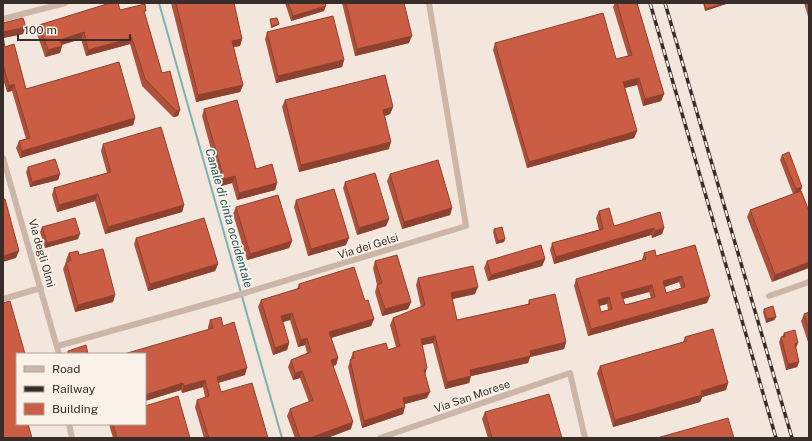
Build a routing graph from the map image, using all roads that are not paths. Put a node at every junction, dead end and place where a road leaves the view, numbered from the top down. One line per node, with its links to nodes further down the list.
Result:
1 (65, 3): 3 (street)
2 (429, 3): 9 (street, Via dei Gelsi)
3 (3, 19)
4 (3, 158): 6 (street, Via degli Olmi)
5 (809, 282): 7 (street)
6 (41, 288): 8 (street); 9 (street, Via degli Olmi)
7 (769, 296)
8 (3, 299)
9 (58, 346): 10 (street, Via degli Olmi)
10 (59, 353)
11 (69, 425): 12 (street)
12 (72, 438)
13 (383, 438): 14 (street, Via San Morese)
14 (585, 438)

